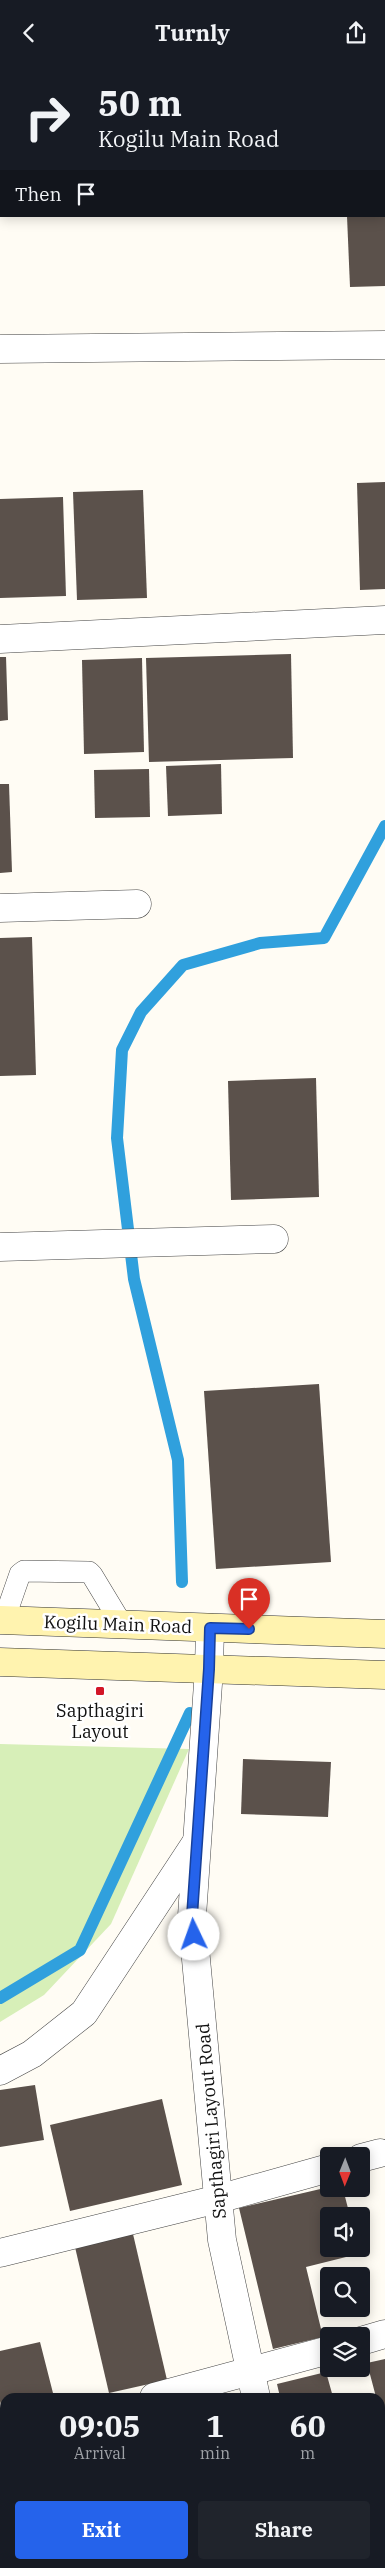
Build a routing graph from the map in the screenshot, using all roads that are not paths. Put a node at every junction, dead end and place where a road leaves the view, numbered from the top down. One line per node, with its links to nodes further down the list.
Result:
1 (385, 345): 2 (street)
2 (0, 349)
3 (385, 620): 4 (street)
4 (0, 639)
5 (137, 905): 6 (street)
6 (0, 908)
7 (274, 1239): 8 (street)
8 (0, 1247)
9 (2, 1620): 10 (main road, Kogilu Main Road); 10 (lane)
10 (121, 1623): 11 (main road, Kogilu Main Road)
11 (210, 1628): 12 (main road, Kogilu Main Road); 14 (street, Sapthagiri Layout Road)
12 (385, 1634)
13 (0, 1662): 14 (main road)
14 (209, 1669): 15 (main road); 16 (street, Sapthagiri Layout Road)
15 (385, 1675)
16 (197, 1842): 17 (street, Sapthagiri Layout Road); 19 (street, Sapthagiri Layout Road)
17 (0, 2071)
18 (320, 2171): 19 (street)
19 (218, 2199): 20 (street); 24 (street, Sapthagiri Layout Road)
20 (0, 2253)
21 (385, 2334): 22 (street)
22 (370, 2338)
23 (320, 2352): 24 (street)
24 (250, 2371): 25 (street); 26 (street, Sapthagiri Layout Road)
25 (169, 2393)
26 (255, 2393)

